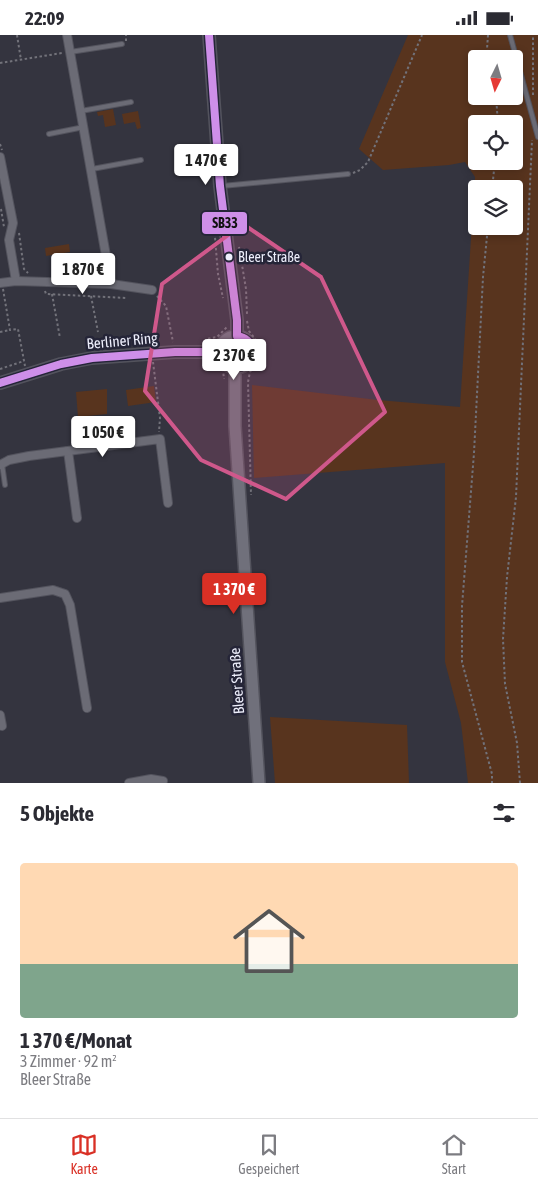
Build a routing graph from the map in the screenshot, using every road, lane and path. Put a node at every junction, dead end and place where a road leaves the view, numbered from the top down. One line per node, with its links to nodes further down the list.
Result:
1 (17, 35): 11 (path)
2 (68, 35): 10 (street)
3 (210, 35): 25 (street)
4 (422, 35): 24 (path)
5 (488, 35): 9 (path)
6 (510, 35): 18 (lane)
7 (534, 35): 13 (path)
8 (122, 44): 10 (lane)
9 (487, 50)
10 (70, 52): 11 (path); 15 (street)
11 (21, 60): 12 (path)
12 (0, 63)
13 (533, 101)
14 (131, 102): 15 (lane)
15 (81, 111): 16 (street)
16 (84, 127): 17 (lane); 23 (street)
17 (49, 134)
18 (538, 137)
19 (532, 139): 68 (path)
20 (0, 143): 21 (path)
21 (2, 157): 29 (street)
22 (141, 160): 23 (lane)
23 (92, 169): 30 (street)
24 (348, 174): 25 (lane)
25 (220, 186): 41 (street)
26 (18, 227): 28 (path)
27 (487, 235): 67 (path)
28 (29, 275)
29 (16, 281): 30 (street); 31 (street)
30 (111, 284): 33 (street)
31 (1, 286): 38 (path)
32 (43, 287): 34 (path)
33 (152, 290): 43 (path)
34 (52, 294): 35 (path); 42 (path)
35 (91, 296): 36 (path); 40 (path)
36 (126, 298)
37 (248, 321): 52 (path)
38 (10, 330): 39 (path); 45 (path)
39 (0, 332)
40 (98, 332)
41 (237, 336): 44 (street); 48 (street)
42 (60, 338)
43 (172, 338)
44 (220, 352): 48 (street); 50 (street, Berliner Ring)
45 (24, 361): 49 (path); 50 (path)
46 (215, 362): 51 (path)
47 (153, 365): 54 (path)
48 (235, 368): 66 (street, Bleer Straße)
49 (0, 369)
50 (26, 373): 53 (street, Berliner Ring)
51 (225, 381)
52 (248, 382)
53 (0, 383)
54 (160, 439): 55 (street); 58 (street)
55 (68, 451): 56 (street); 59 (street)
56 (1, 464): 57 (lane)
57 (5, 485)
58 (168, 503)
59 (78, 518)
60 (0, 598): 61 (street)
61 (87, 708)
62 (0, 715): 63 (street)
63 (2, 727)
64 (163, 781): 65 (street)
65 (128, 783)
66 (259, 783)
67 (492, 783)
68 (520, 783)

